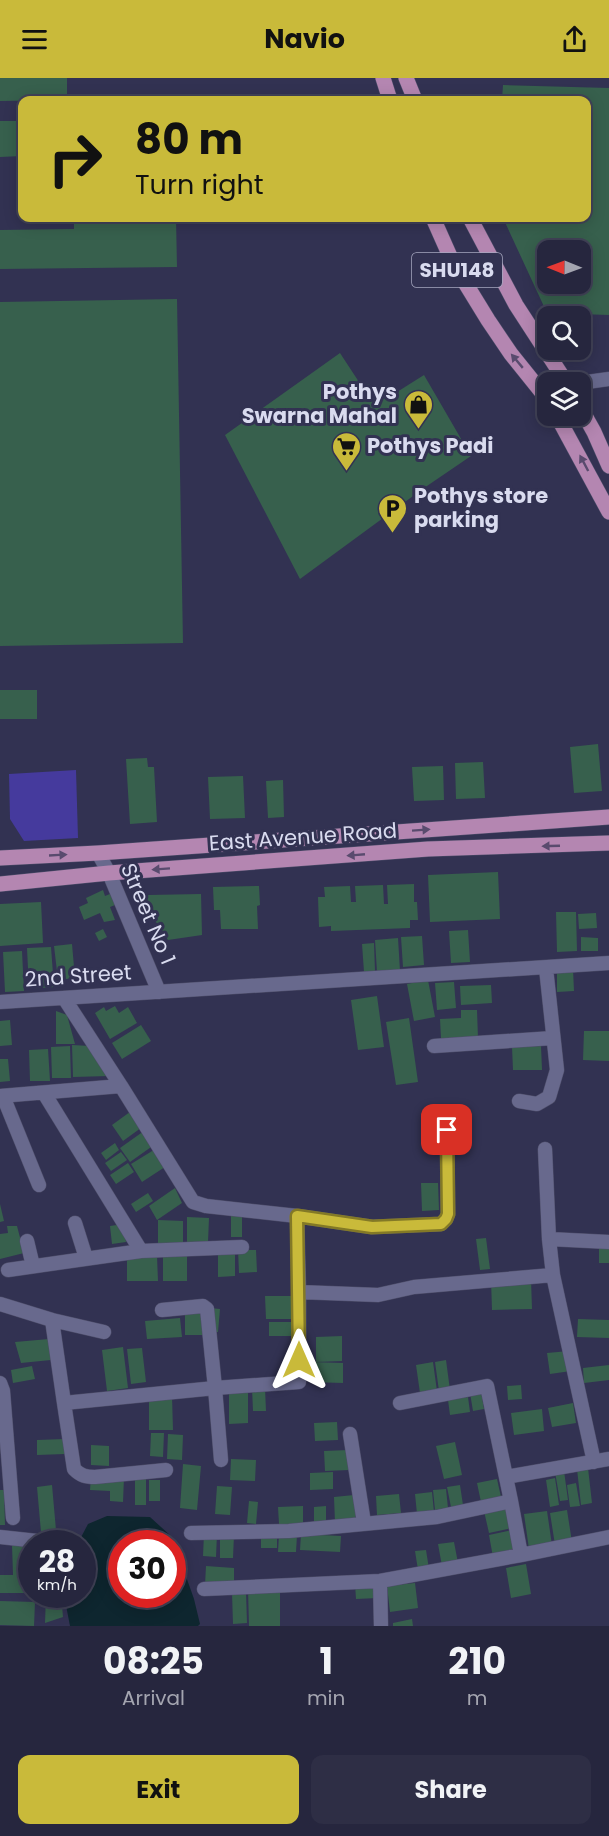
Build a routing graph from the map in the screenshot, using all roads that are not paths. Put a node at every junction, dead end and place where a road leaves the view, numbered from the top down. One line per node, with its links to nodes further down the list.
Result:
1 (383, 78): 3 (main road)
2 (406, 78): 4 (main road)
3 (389, 96)
4 (413, 96)
5 (435, 222): 10 (main road, SHU148, one-way to 5)
6 (472, 222): 7 (main road, SHU148)
7 (560, 372)
8 (609, 379): 9 (street)
9 (591, 381)
10 (537, 386)
11 (591, 423): 13 (main road)
12 (562, 426): 15 (main road, one-way to 12)
13 (605, 444): 14 (main road)
14 (609, 466)
15 (609, 512)
16 (609, 817): 18 (main road, East Avenue Road, one-way to 16)
17 (609, 843): 20 (main road, East Avenue Road, one-way to 20)
18 (98, 853): 19 (main road, East Avenue Road, one-way to 18); 20 (street, Street No 1)
19 (0, 858)
20 (109, 873): 21 (main road, East Avenue Road); 24 (street, Street No 1)
21 (0, 884)
22 (609, 963): 23 (street, 2nd Street)
23 (546, 968): 24 (street, 2nd Street); 27 (street)
24 (159, 992): 25 (street, 2nd Street)
25 (64, 998): 26 (street, 2nd Street); 29 (street)
26 (0, 1002)
27 (553, 1038): 28 (street); 32 (street)
28 (434, 1046)
29 (121, 1086): 30 (street); 36 (street)
30 (44, 1093): 31 (street); 42 (street)
31 (1, 1096): 35 (street)
32 (519, 1101)
33 (447, 1130): 36 (street)
34 (545, 1149): 38 (street)
35 (39, 1185)
36 (297, 1216): 47 (street)
37 (75, 1223): 43 (street)
38 (549, 1239): 40 (street); 46 (street)
39 (27, 1241): 44 (street)
40 (609, 1242)
41 (243, 1247): 42 (street)
42 (141, 1251): 43 (street)
43 (86, 1258): 44 (street)
44 (33, 1266): 45 (street)
45 (8, 1270)
46 (553, 1275): 47 (street); 59 (street)
47 (299, 1292): 53 (street)
48 (0, 1304): 50 (street)
49 (162, 1310): 53 (street)
50 (52, 1320): 51 (street); 54 (street)
51 (104, 1332)
52 (0, 1383): 63 (street)
53 (215, 1388): 54 (street); 58 (street)
54 (63, 1403): 60 (street)
55 (400, 1403): 61 (street)
56 (350, 1434): 64 (street)
57 (609, 1459): 59 (street)
58 (221, 1460)
59 (594, 1462): 61 (street)
60 (166, 1470)
61 (506, 1477): 62 (street)
62 (511, 1501): 64 (street); 69 (street)
63 (13, 1518)
64 (364, 1523): 65 (street)
65 (191, 1533)
66 (0, 1537): 68 (street)
67 (609, 1538): 69 (street)
68 (18, 1539)
69 (521, 1556): 70 (street)
70 (380, 1581): 71 (street); 72 (street)
71 (204, 1589)
72 (381, 1626)

